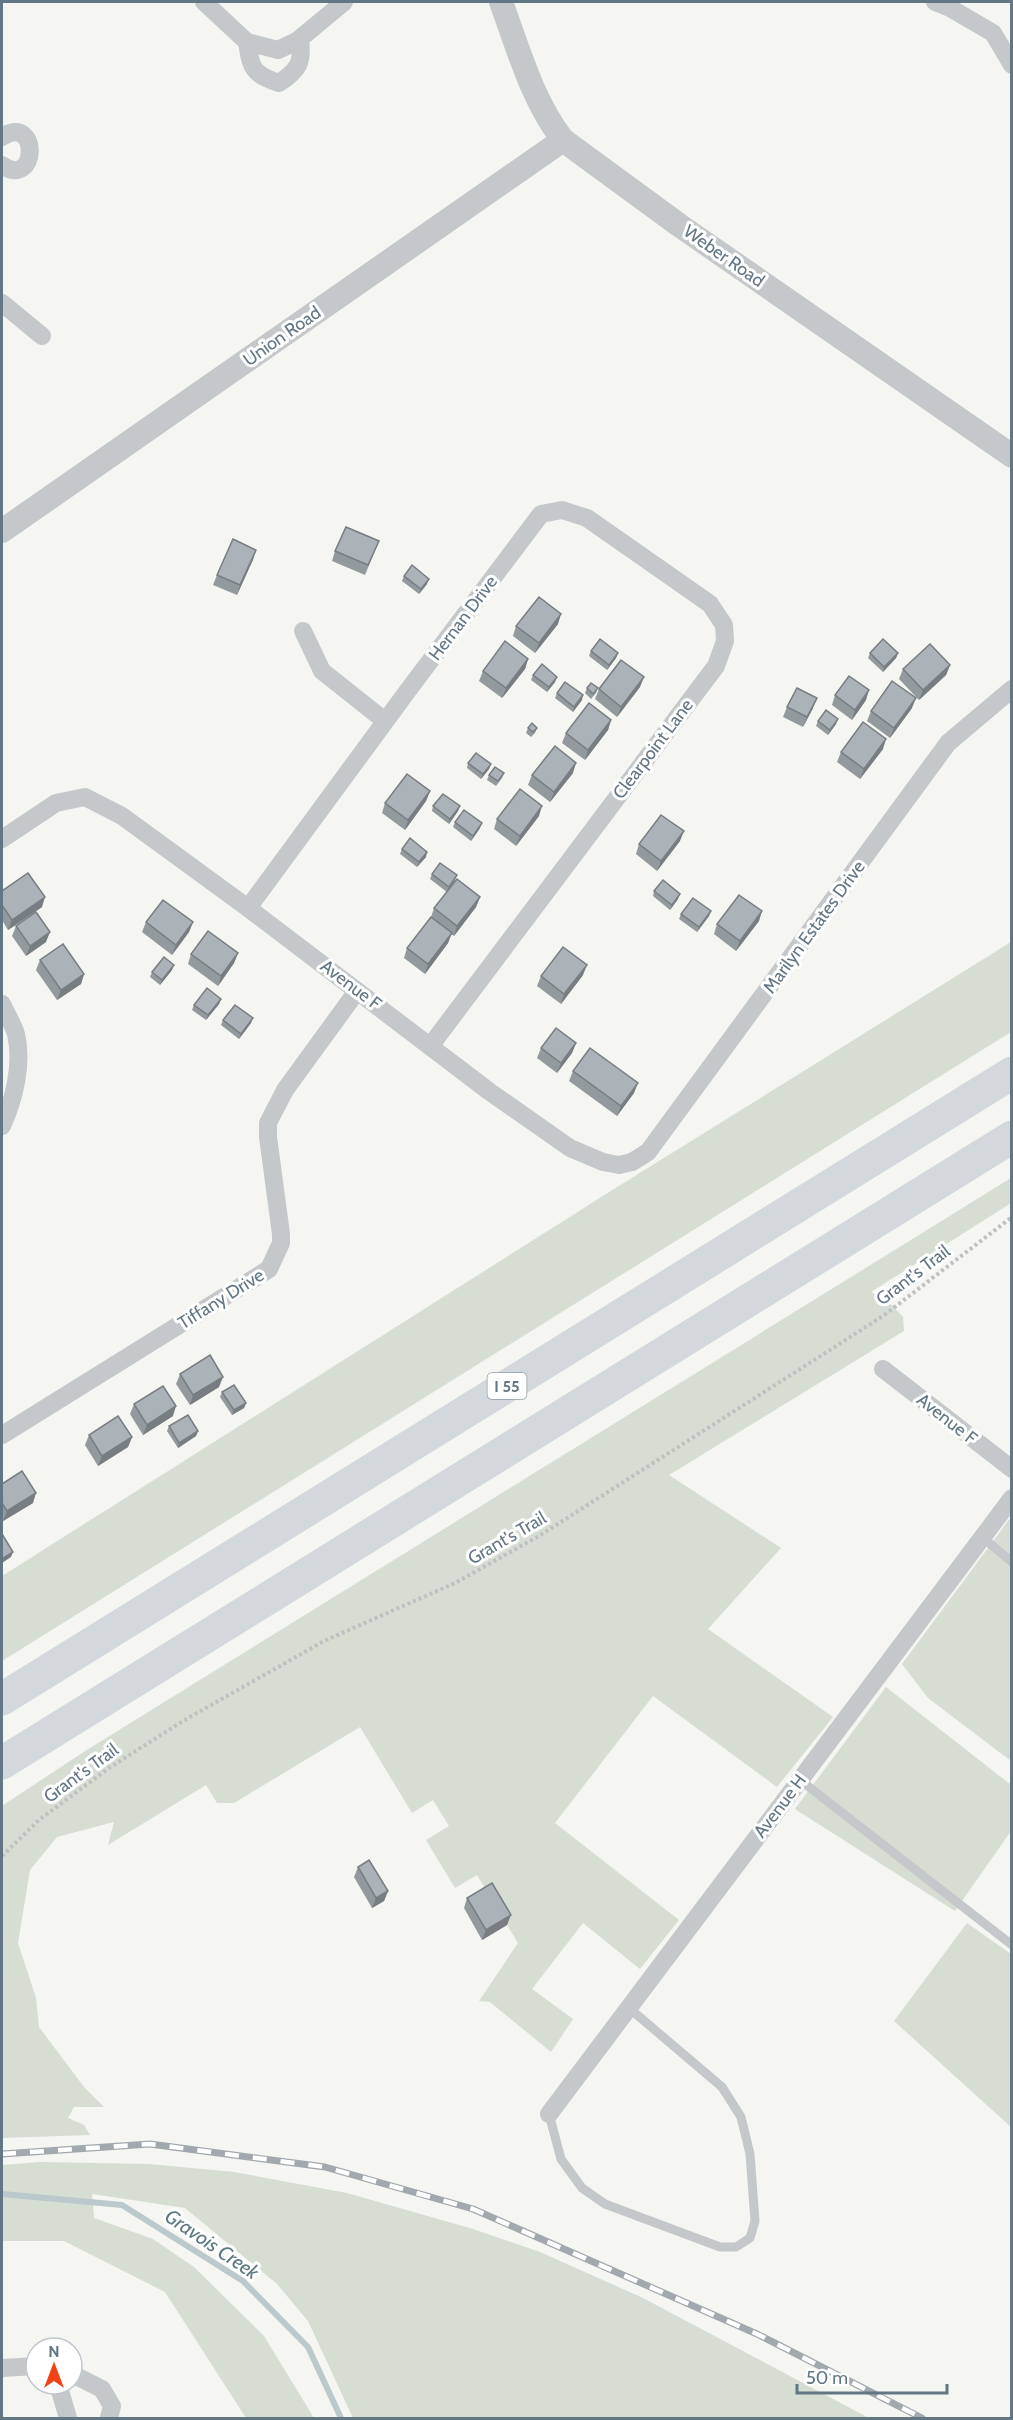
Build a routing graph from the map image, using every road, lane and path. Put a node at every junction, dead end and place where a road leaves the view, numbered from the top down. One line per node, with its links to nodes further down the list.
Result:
1 (204, 2): 6 (street)
2 (344, 2): 5 (street)
3 (501, 2): 9 (street, Weber Road)
4 (935, 2): 7 (street)
5 (300, 39): 6 (street); 6 (street)
6 (247, 42)
7 (1011, 65)
8 (2, 137): 10 (street)
9 (563, 140): 13 (street, Weber Road); 15 (street, Union Road)
10 (2, 165)
11 (2, 303): 12 (street)
12 (42, 336)
13 (1011, 456)
14 (541, 514): 18 (street, Hernan Drive); 23 (street, Clearpoint Lane)
15 (2, 531)
16 (303, 631): 18 (street)
17 (1011, 689): 27 (street, Marilyn Estates Drive)
18 (385, 721): 20 (street, Hernan Drive)
19 (2, 839): 20 (street, Avenue F)
20 (248, 908): 21 (street, Avenue F)
21 (357, 991): 23 (street, Avenue F); 30 (street, Tiffany Drive)
22 (2, 1004): 25 (street)
23 (431, 1045): 27 (street, Avenue F)
24 (1011, 1073): 35 (highway, I 55)
25 (2, 1126)
26 (1011, 1137): 36 (highway)
27 (619, 1165)
28 (1011, 1217): 38 (path, Grant's Trail)
29 (883, 1369): 31 (street, Avenue F)
30 (2, 1435)
31 (1011, 1469)
32 (1011, 1498): 33 (street, Avenue H)
33 (982, 1537): 34 (lane); 37 (street, Avenue H)
34 (1011, 1562)
35 (2, 1699)
36 (2, 1763)
37 (800, 1780): 39 (lane); 40 (street, Avenue H)
38 (2, 1856)
39 (1011, 1945)
40 (630, 2008): 41 (street, Avenue H); 41 (lane)
41 (549, 2114)
42 (24, 2367): 43 (street)
43 (2, 2368)
44 (84, 2380): 47 (street)
45 (62, 2396): 46 (street)
46 (68, 2418)
47 (109, 2418)

